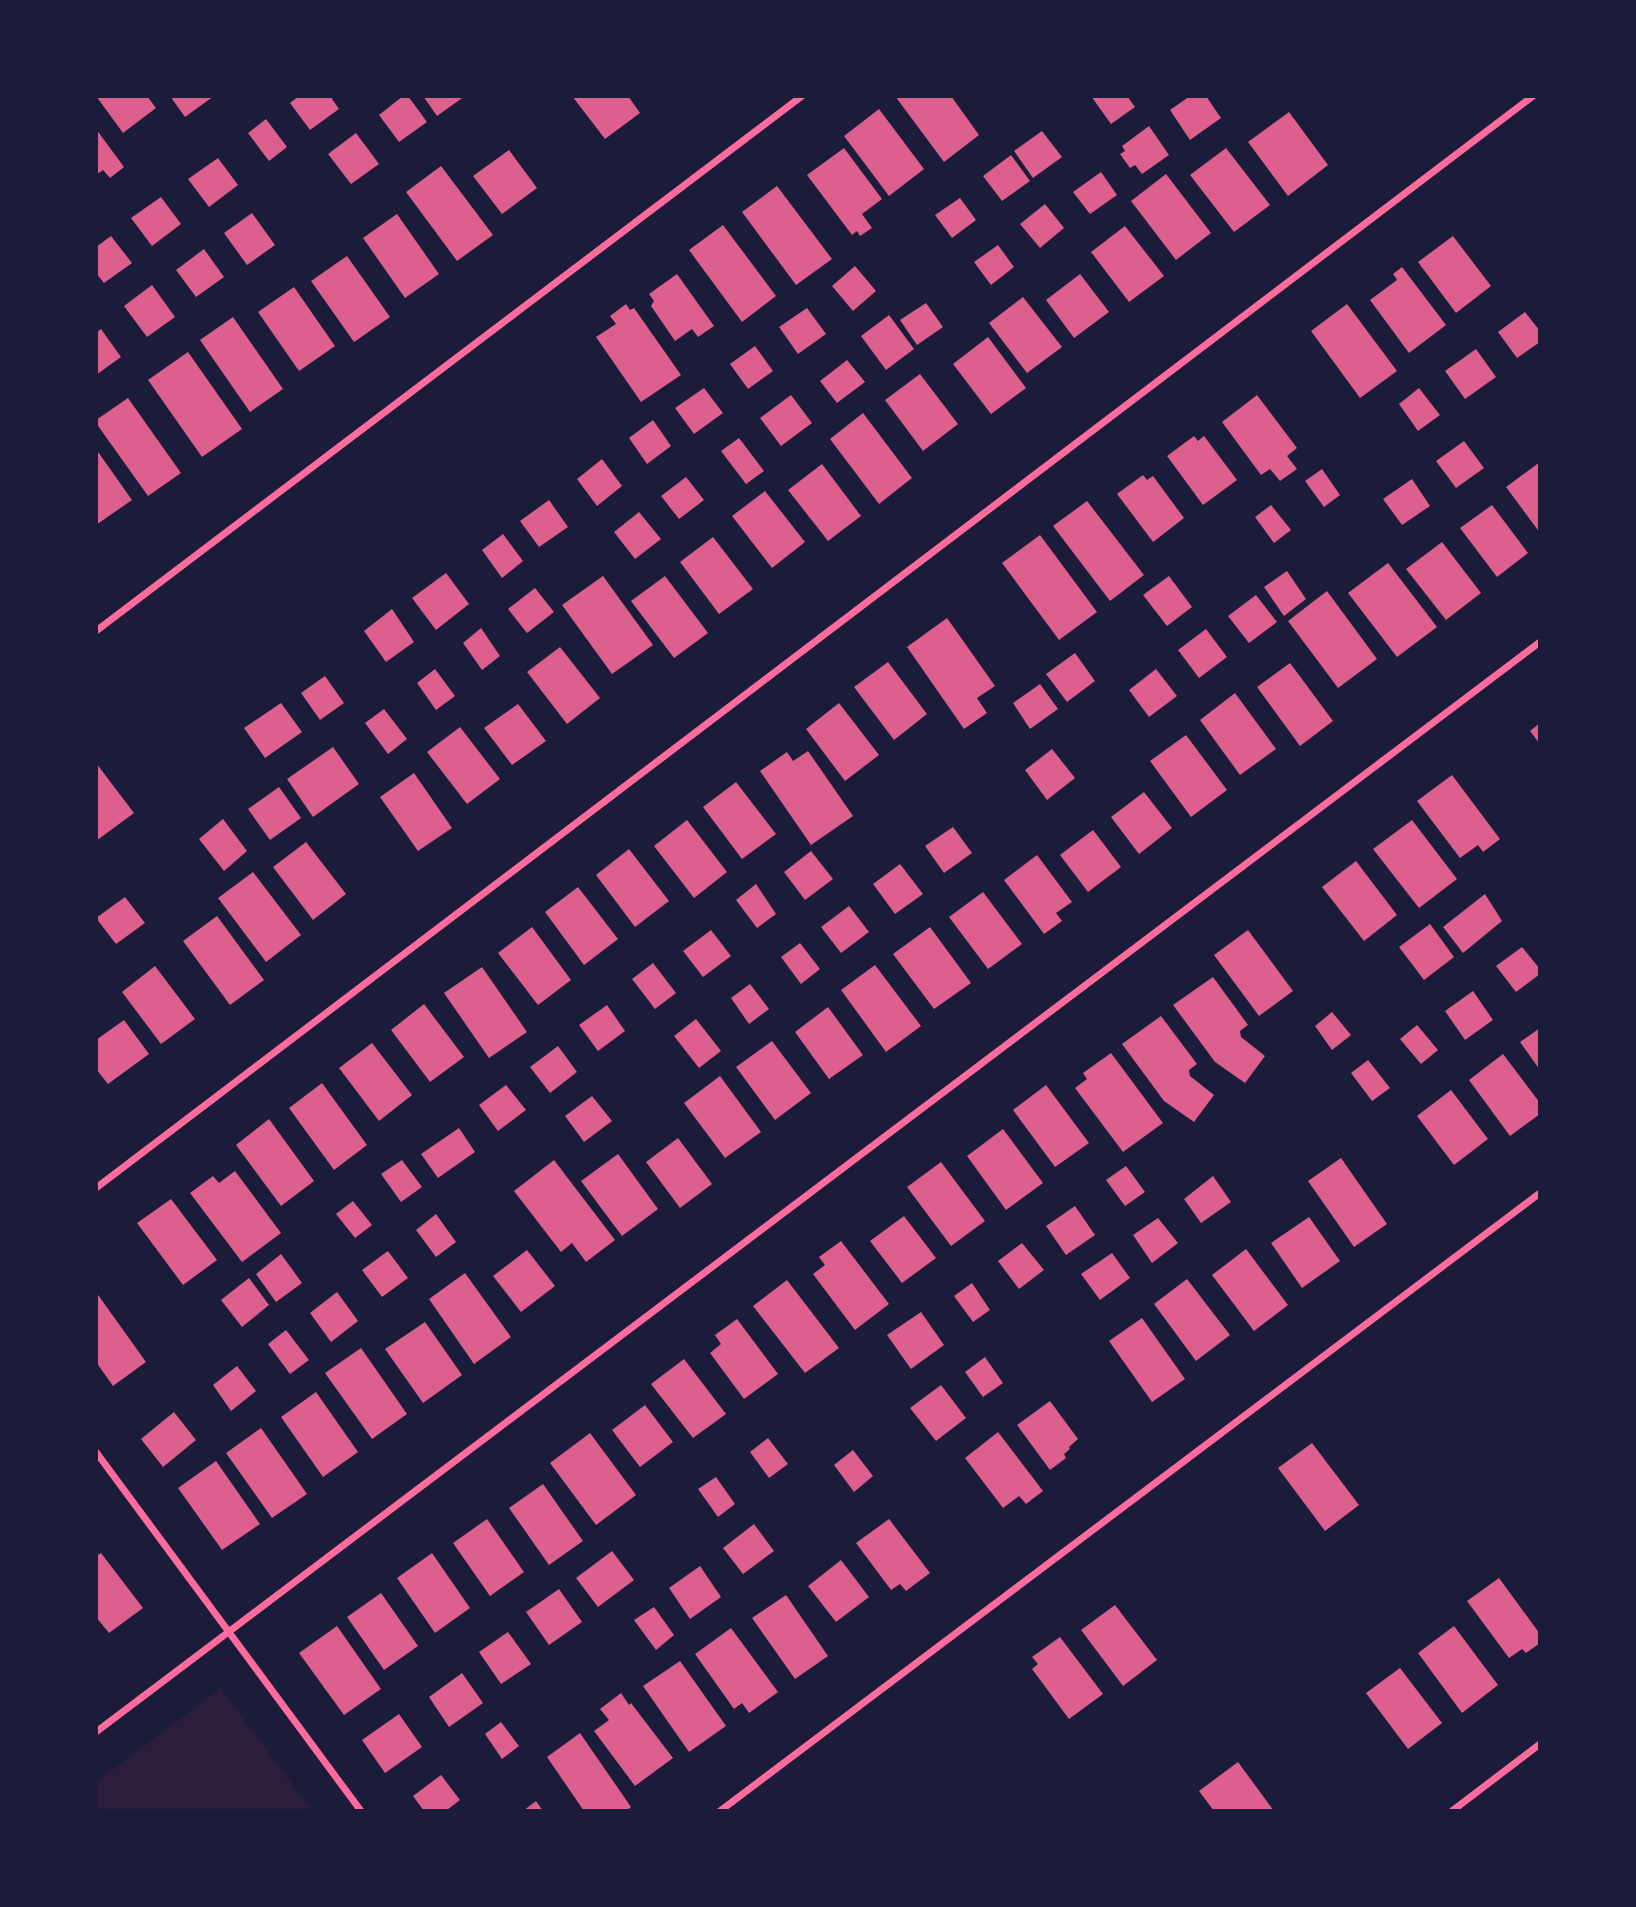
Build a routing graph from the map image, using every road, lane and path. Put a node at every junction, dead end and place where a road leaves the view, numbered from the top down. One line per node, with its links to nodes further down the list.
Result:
1 (802, 96): 3 (street)
2 (1533, 96): 5 (street)
3 (96, 631)
4 (1540, 642): 8 (street)
5 (96, 1188)
6 (1540, 1193): 12 (street)
7 (96, 1452): 8 (street)
8 (229, 1632): 9 (street); 11 (street)
9 (96, 1732)
10 (1540, 1744): 13 (street)
11 (361, 1811)
12 (720, 1811)
13 (1452, 1811)

